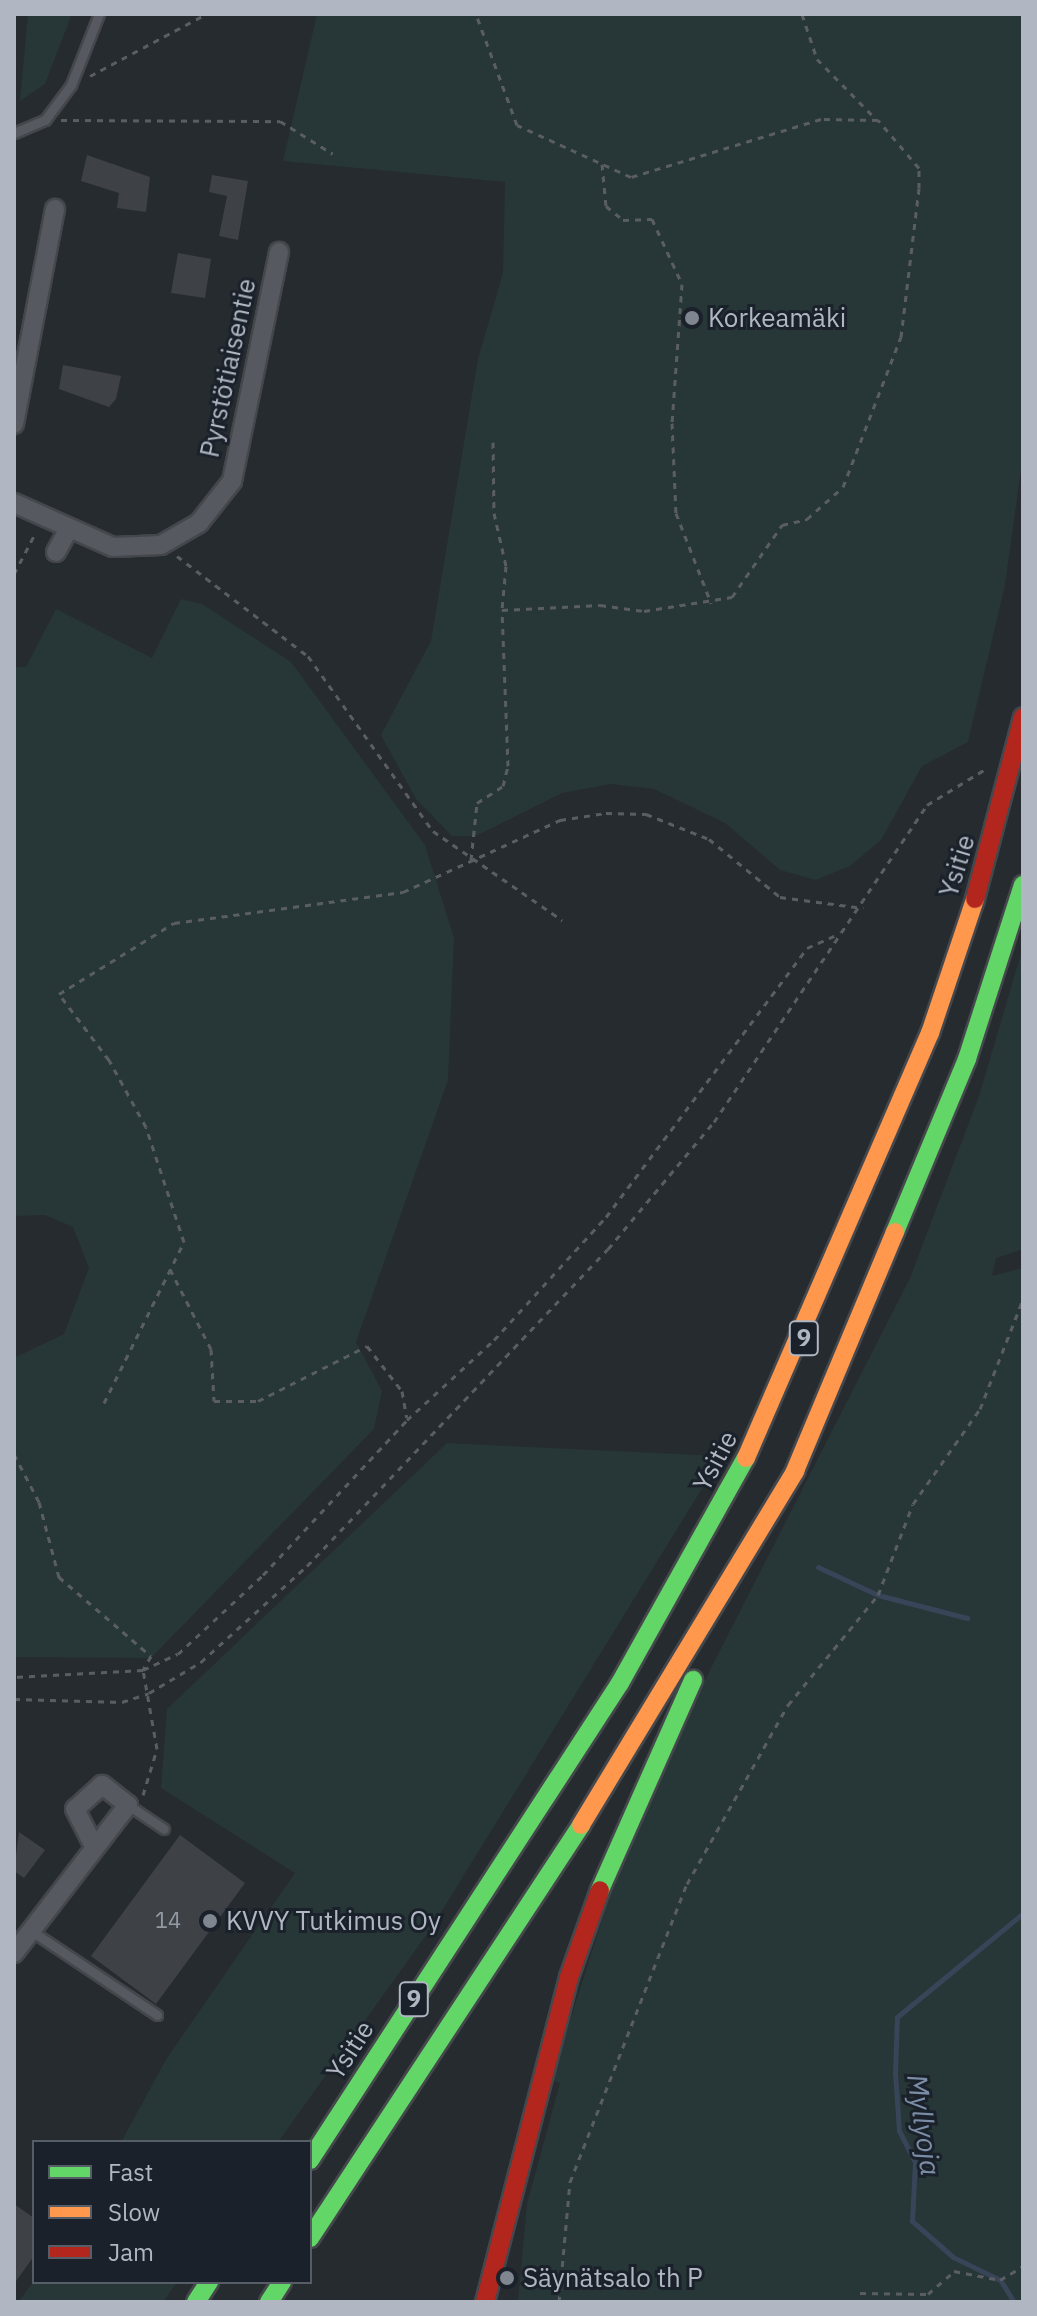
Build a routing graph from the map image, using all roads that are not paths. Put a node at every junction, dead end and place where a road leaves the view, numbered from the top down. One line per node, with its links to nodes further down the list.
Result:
1 (99, 14): 2 (lane)
2 (14, 133)
3 (55, 209): 5 (street)
4 (279, 252): 7 (street, Pyrstötiaisentie)
5 (14, 424)
6 (14, 503): 7 (street, Pyrstötiaisentie)
7 (68, 530): 8 (street)
8 (56, 552)
9 (1023, 717): 18 (highway, Ysitie / 9)
10 (1023, 885): 11 (highway, 9)
11 (795, 1471): 19 (highway, 9); 26 (highway)
12 (135, 1800): 13 (lane); 14 (street); 14 (street)
13 (164, 1829)
14 (93, 1844): 15 (street)
15 (30, 1930): 16 (street); 17 (lane)
16 (14, 1953)
17 (157, 2015)
18 (312, 2157)
19 (312, 2235)
20 (208, 2284): 23 (highway)
21 (230, 2284): 24 (highway)
22 (281, 2284): 25 (highway)
23 (196, 2302)
24 (218, 2302)
25 (269, 2302)
26 (485, 2302)

